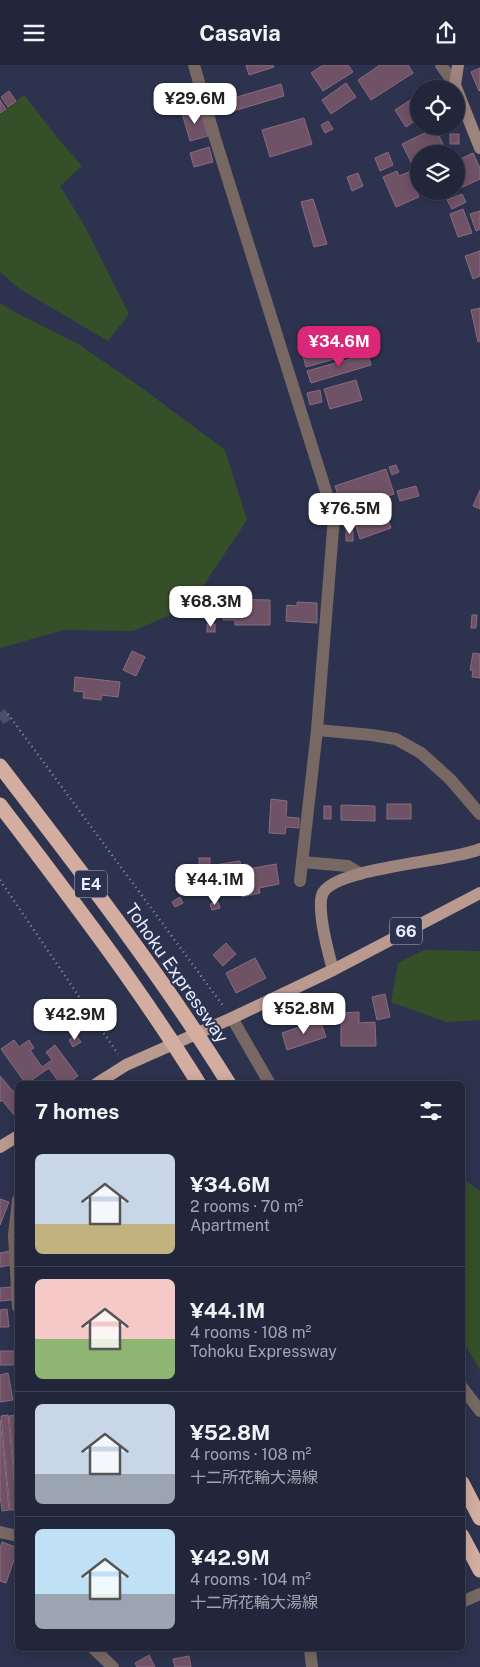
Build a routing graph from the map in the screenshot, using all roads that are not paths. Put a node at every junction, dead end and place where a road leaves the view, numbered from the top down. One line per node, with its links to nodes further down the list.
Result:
1 (194, 65): 8 (street)
2 (441, 65): 4 (street)
3 (458, 65): 5 (street)
4 (452, 80)
5 (456, 80)
6 (465, 110): 7 (street)
7 (480, 148)
8 (318, 729): 11 (street); 13 (street)
9 (0, 766): 21 (highway, Tohoku Expressway / E4)
10 (0, 805): 19 (highway, E4)
11 (480, 814)
12 (480, 849): 14 (street)
13 (302, 862): 14 (street); 15 (street)
14 (360, 874): 17 (street)
15 (300, 881)
16 (480, 893): 17 (main road, 66)
17 (333, 970): 18 (main road, 66)
18 (232, 1018): 20 (main road, 66); 22 (street)
19 (197, 1079)
20 (101, 1081)
21 (227, 1081)
22 (268, 1081)
23 (15, 1138): 24 (main road)
24 (0, 1147)
25 (15, 1226): 26 (street)
26 (15, 1253)
27 (465, 1391): 28 (street)
28 (480, 1411)
29 (465, 1489): 30 (highway)
30 (480, 1517)
31 (0, 1532): 32 (street)
32 (15, 1535)
33 (465, 1542): 34 (highway)
34 (480, 1570)
35 (480, 1594): 36 (street)
36 (465, 1601)
37 (96, 1651): 39 (street)
38 (310, 1651): 40 (street)
39 (112, 1667)
40 (312, 1667)

